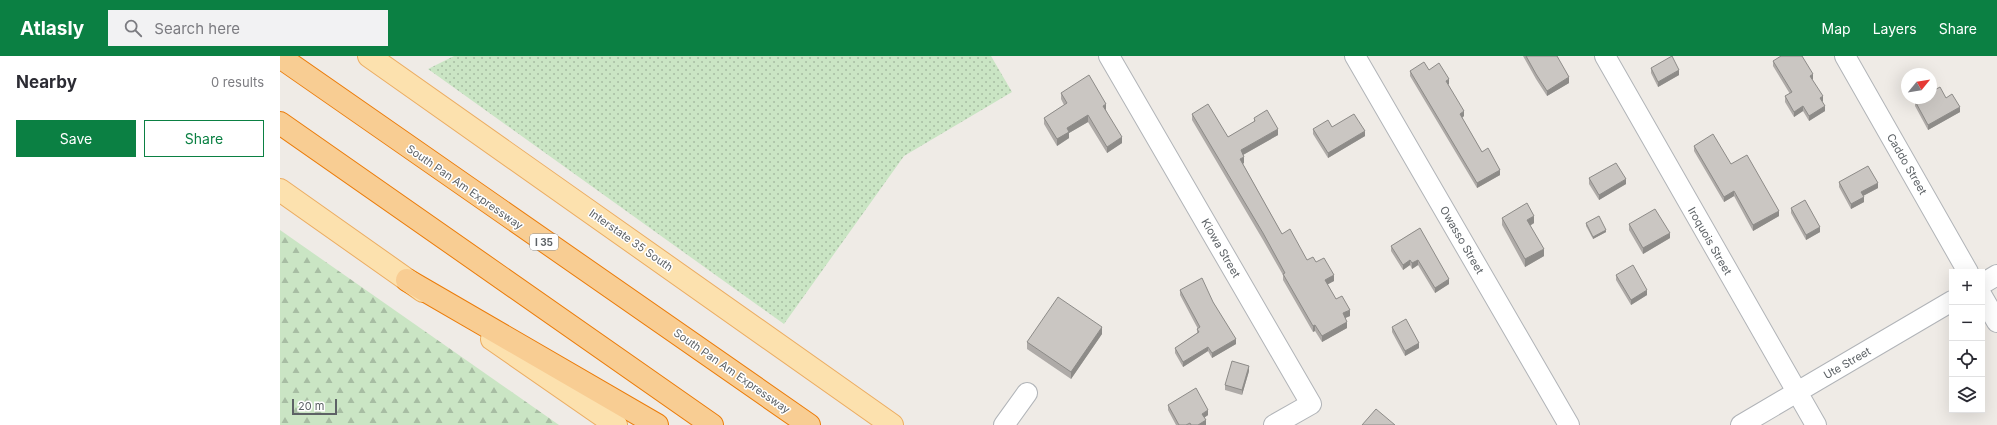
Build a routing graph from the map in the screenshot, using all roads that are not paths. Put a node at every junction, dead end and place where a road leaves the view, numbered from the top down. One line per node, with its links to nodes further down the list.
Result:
1 (369, 56): 22 (main road, Interstate 35 South)
2 (1109, 56): 24 (street, Kiowa Street)
3 (1355, 56): 25 (street, Owasso Street)
4 (1605, 56): 16 (street, Iroquois Street)
5 (1845, 56): 9 (street, Caddo Street)
6 (280, 57): 21 (highway, South Pan Am Expressway / I 35)
7 (280, 123): 20 (highway)
8 (280, 190): 11 (main road)
9 (1966, 269)
10 (1997, 275): 12 (street)
11 (407, 280): 18 (main road); 19 (highway)
12 (1985, 282)
13 (1985, 301): 15 (street)
14 (1949, 304): 16 (street, Ute Street)
15 (1997, 322)
16 (1797, 392): 26 (street, Ute Street); 27 (street, Iroquois Street)
17 (1027, 393): 23 (street)
18 (616, 425)
19 (657, 425)
20 (712, 425)
21 (809, 425)
22 (892, 425)
23 (1004, 425)
24 (1274, 425)
25 (1569, 425)
26 (1741, 425)
27 (1816, 425)

